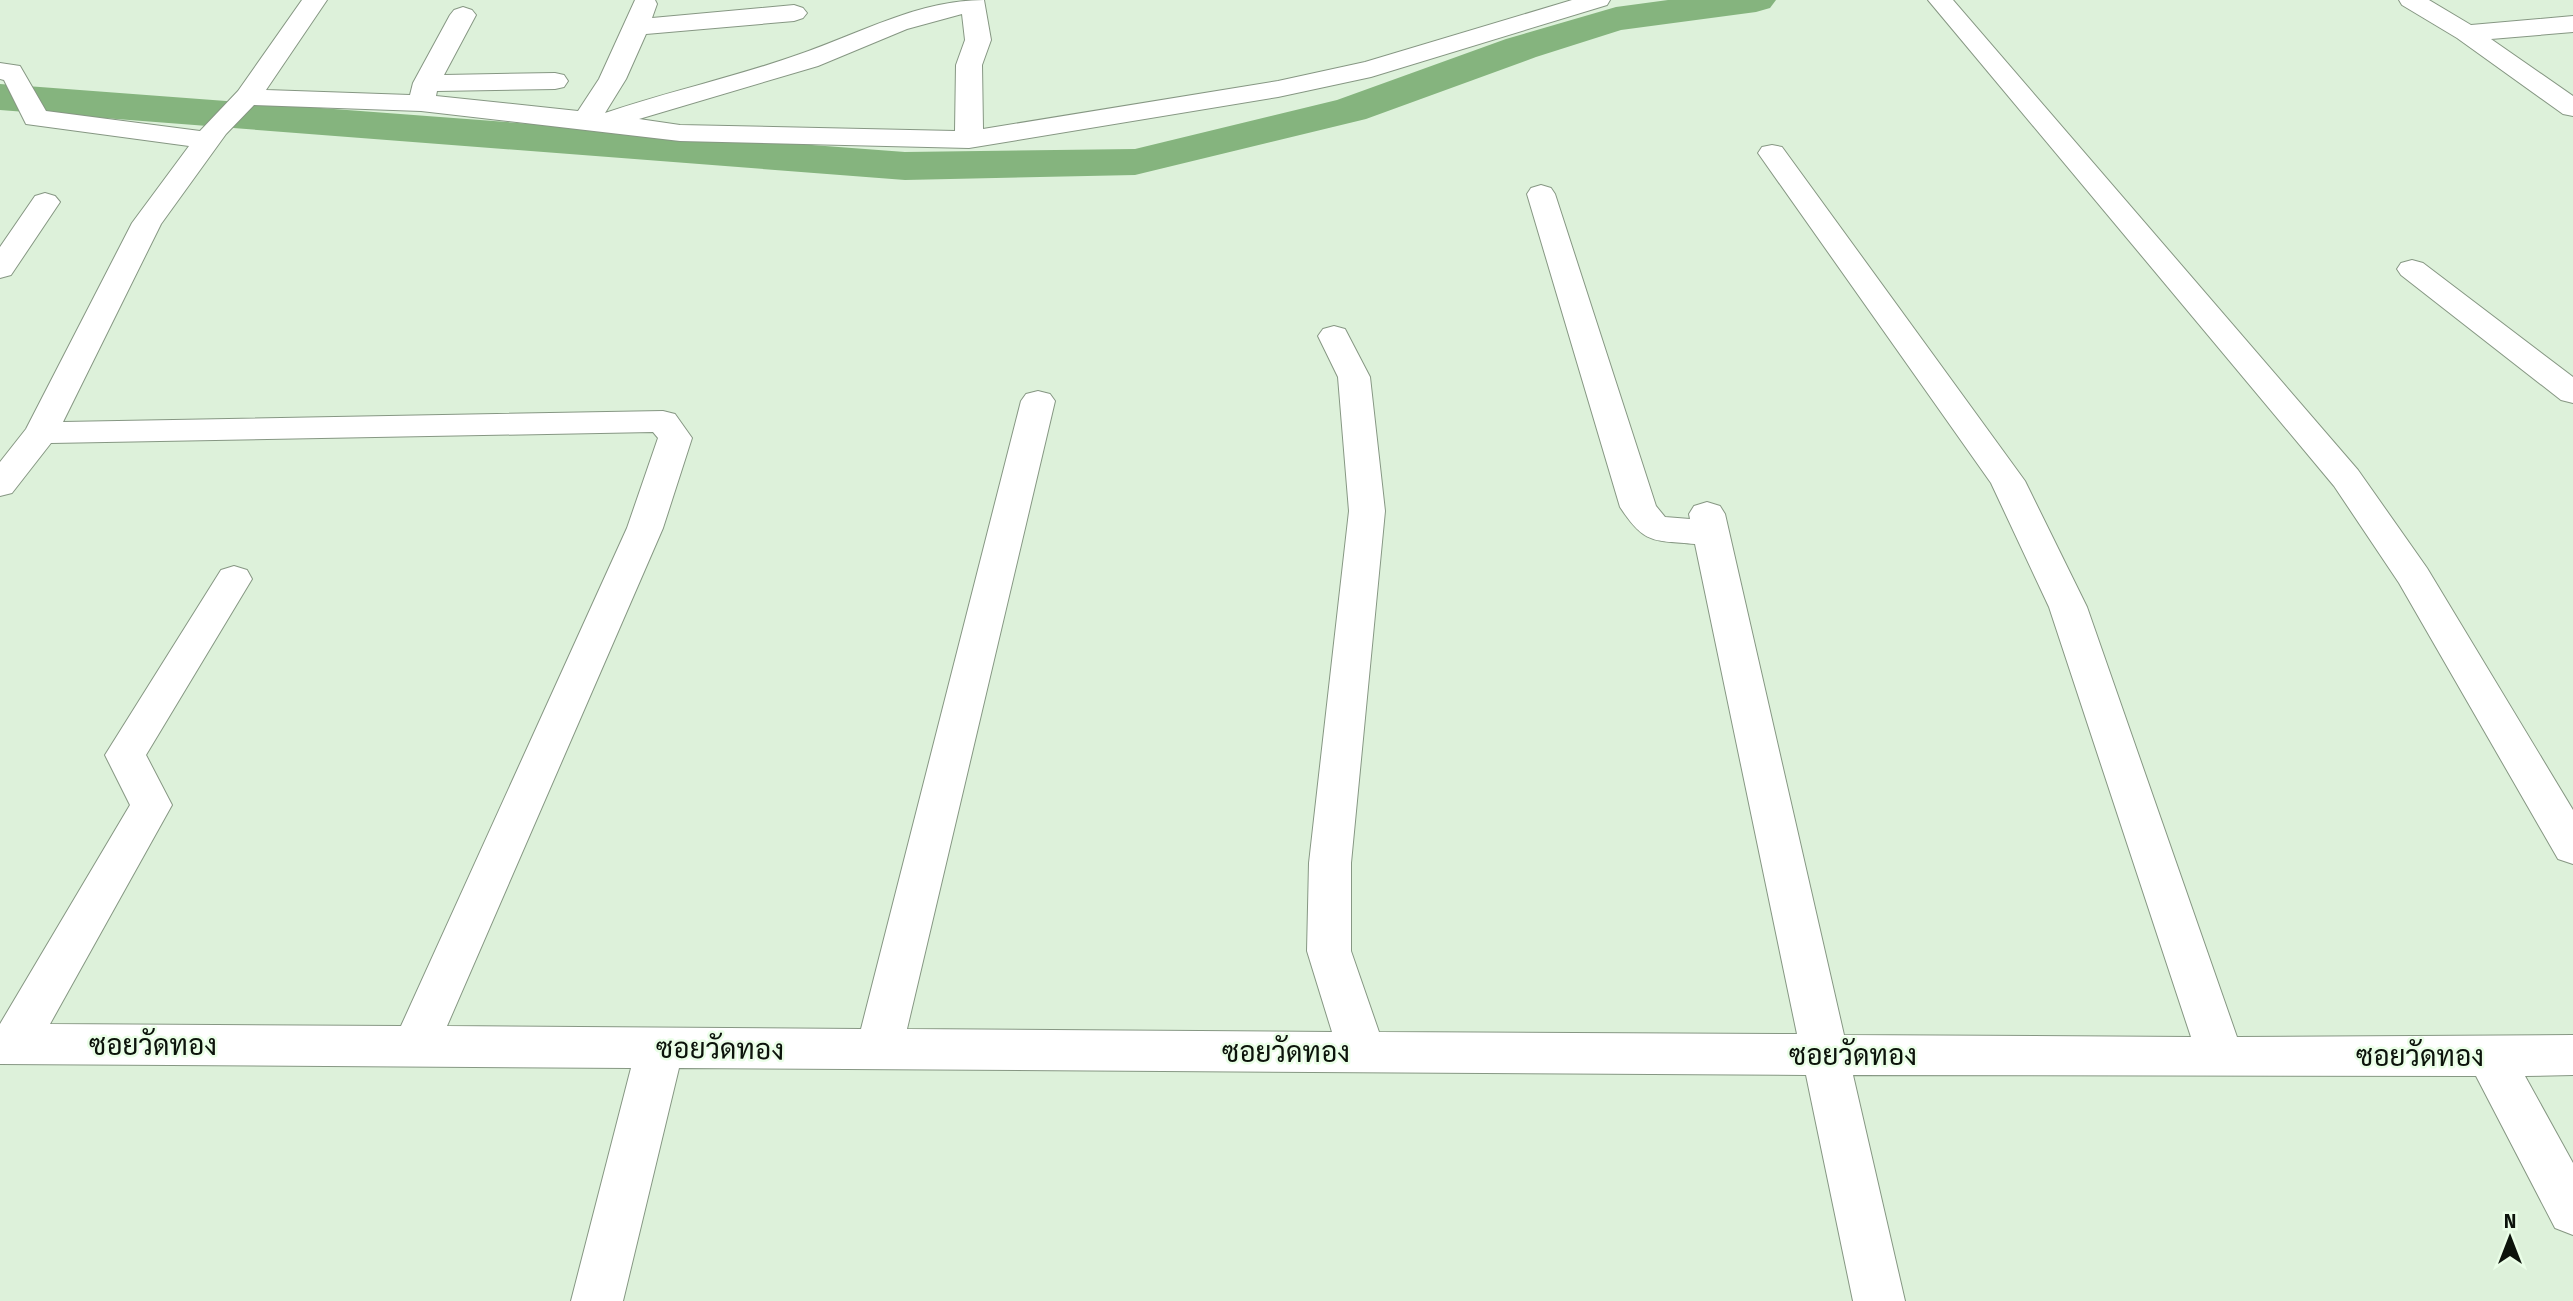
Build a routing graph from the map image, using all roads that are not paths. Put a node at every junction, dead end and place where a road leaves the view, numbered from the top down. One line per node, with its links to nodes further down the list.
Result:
1 (314, 0): 16 (street)
2 (646, 0): 11 (street)
3 (1598, 0): 20 (street)
4 (1940, 0): 33 (street)
5 (2411, 0): 12 (street)
6 (971, 2): 7 (street); 20 (street)
7 (901, 12): 18 (street)
8 (794, 13): 11 (street)
9 (463, 15): 15 (street)
10 (2573, 24): 12 (street)
11 (636, 27): 18 (street)
12 (2466, 33): 17 (street)
13 (8, 74): 19 (street)
14 (555, 81): 15 (street)
15 (423, 93): 16 (street); 18 (street)
16 (244, 102): 19 (street)
17 (2573, 108)
18 (593, 121): 20 (street)
19 (211, 134): 30 (street)
20 (969, 140)
21 (1772, 153): 41 (street)
22 (1541, 194): 39 (street)
23 (45, 202): 24 (street)
24 (10, 244): 25 (street)
25 (0, 269)
26 (2412, 269): 28 (street)
27 (1334, 335): 38 (street)
28 (2573, 393)
29 (1038, 401): 37 (street)
30 (41, 433): 31 (street); 35 (street)
31 (0, 485)
32 (234, 579): 34 (street)
33 (2573, 847)
34 (7, 1044): 35 (street, ซอยวัดทอง)
35 (415, 1046): 36 (street, ซอยวัดทอง)
36 (660, 1048): 37 (street, ซอยวัดทอง); 44 (street)
37 (879, 1051): 38 (street, ซอยวัดทอง)
38 (1362, 1052): 39 (street, ซอยวัดทอง)
39 (1825, 1055): 41 (street, ซอยวัดทอง); 45 (street)
40 (2573, 1055): 42 (street, ซอยวัดทอง)
41 (2221, 1056): 42 (street, ซอยวัดทอง)
42 (2490, 1056): 43 (street)
43 (2573, 1212)
44 (597, 1301)
45 (1879, 1301)

